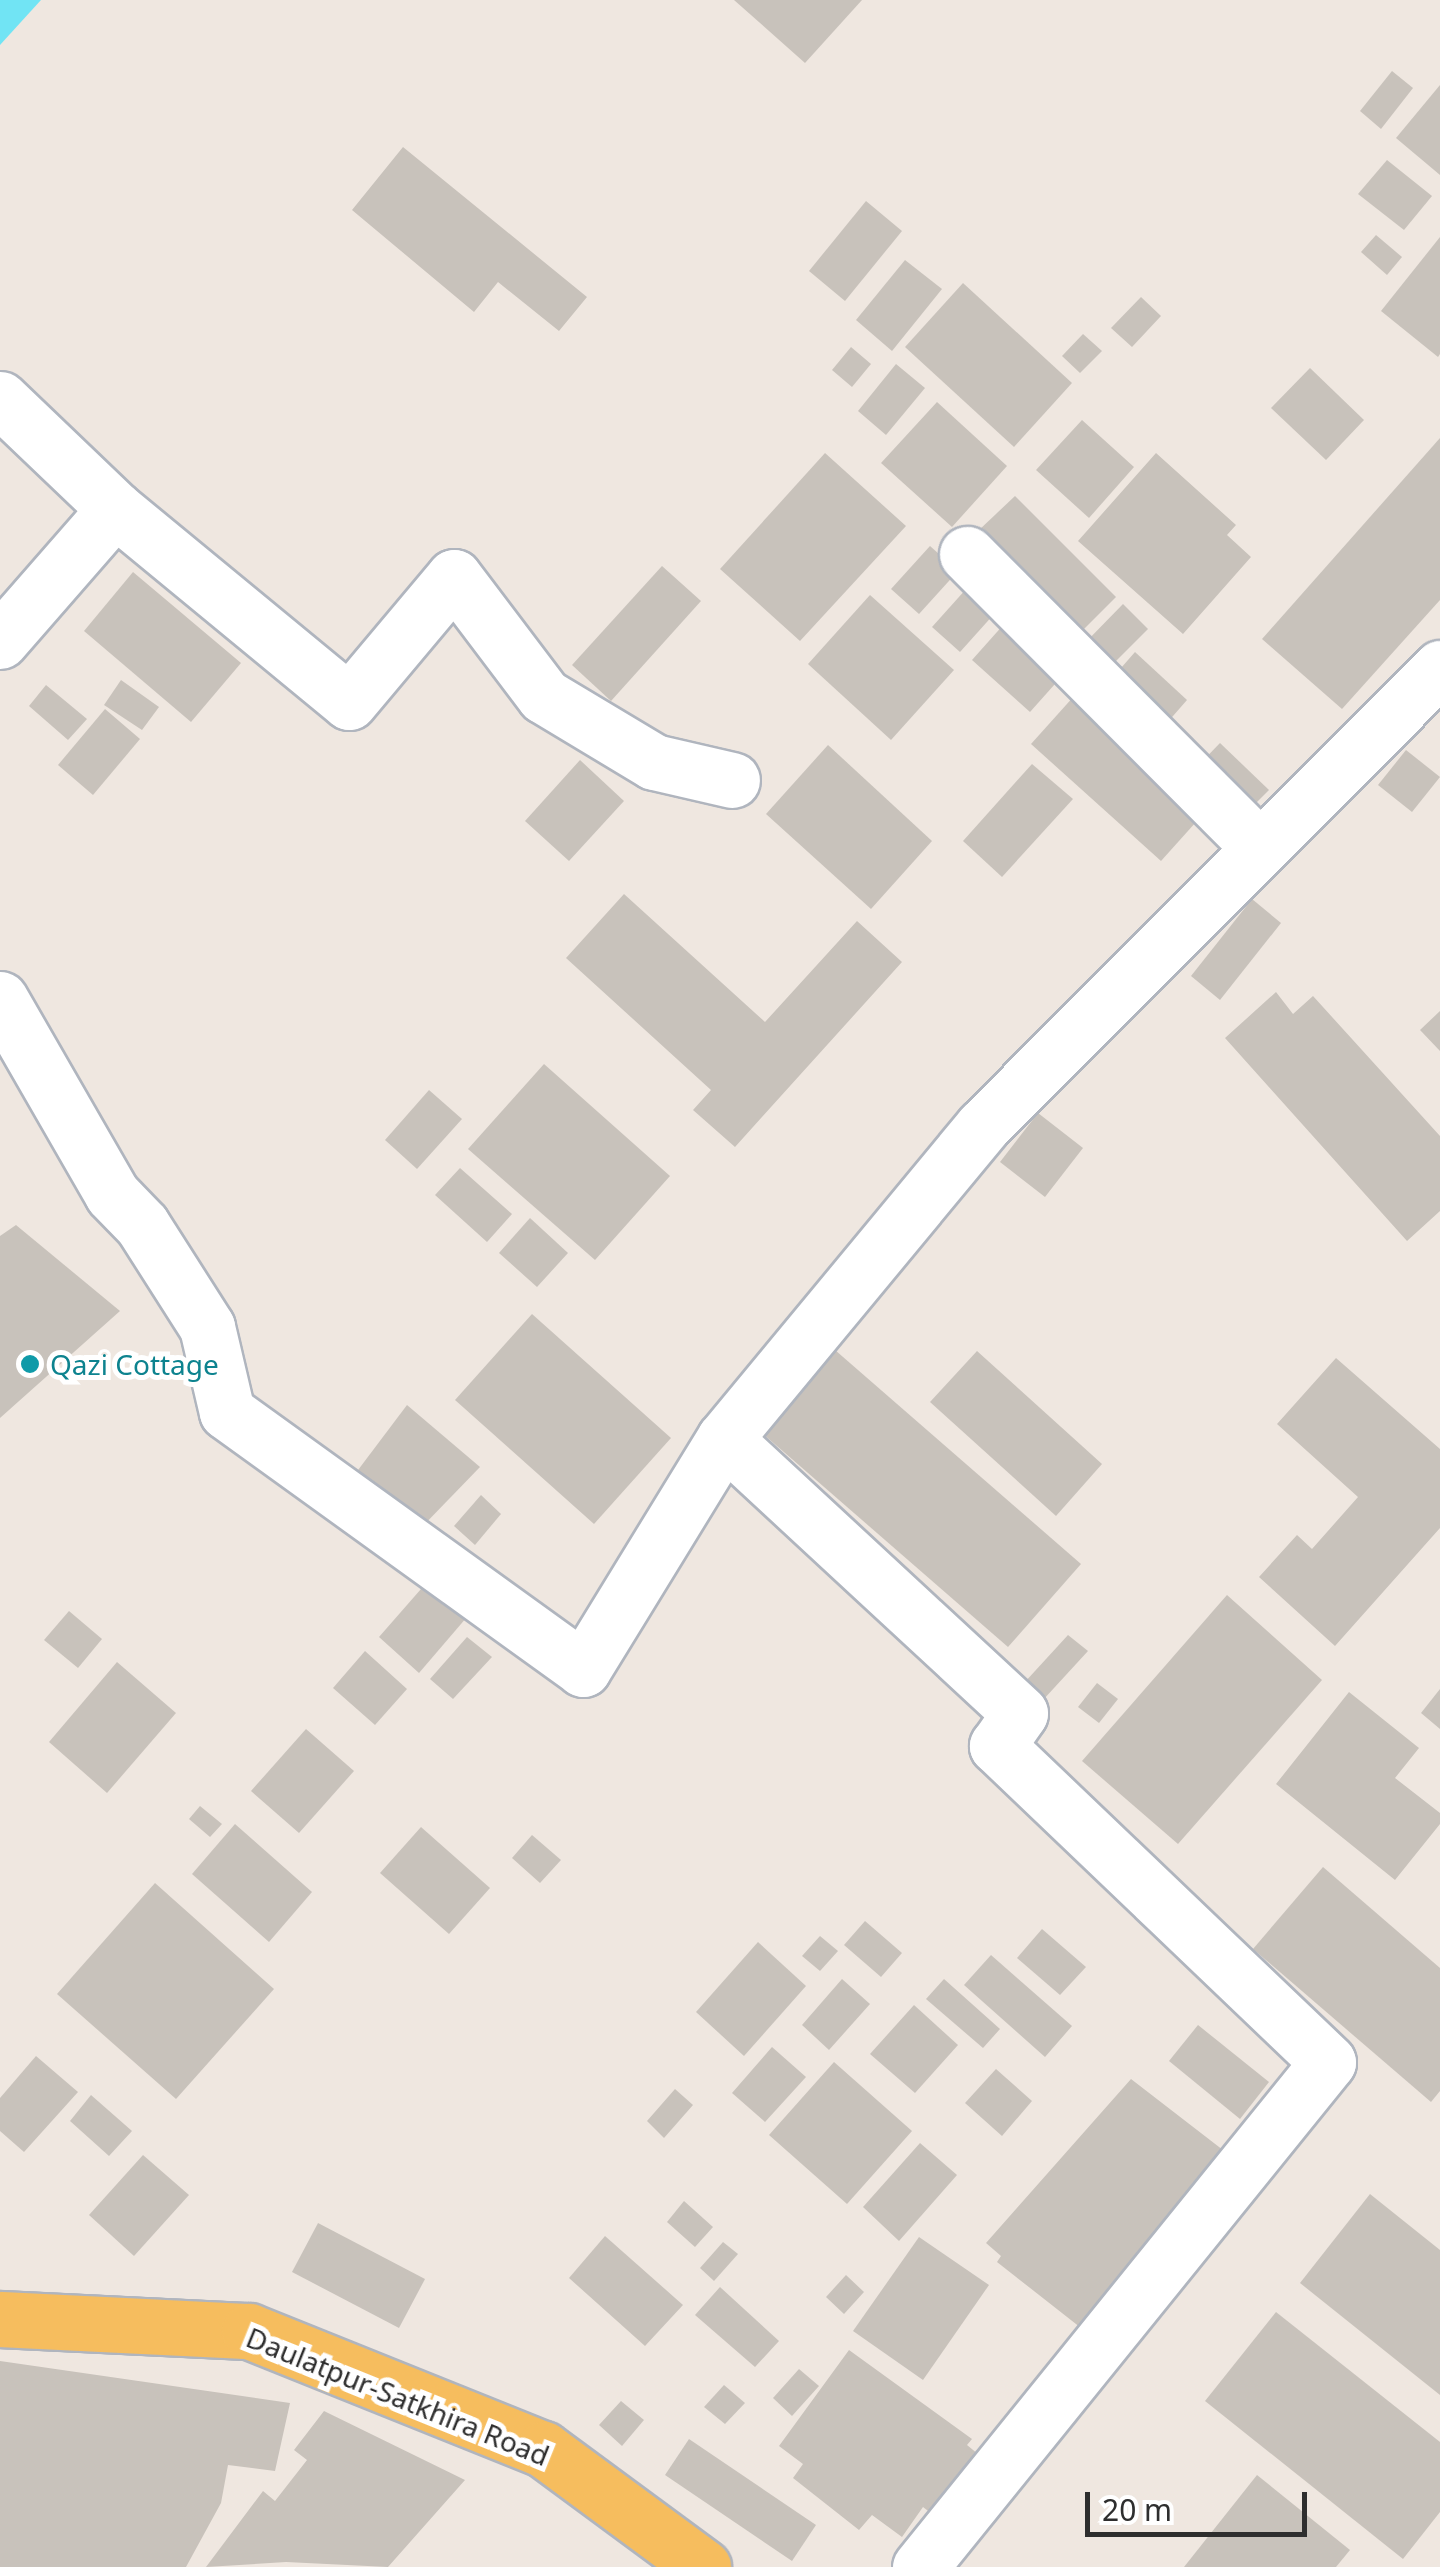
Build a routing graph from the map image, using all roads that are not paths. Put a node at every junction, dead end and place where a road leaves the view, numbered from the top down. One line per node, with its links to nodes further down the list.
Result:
1 (0, 399): 2 (street)
2 (115, 508): 4 (street); 6 (street)
3 (967, 554): 7 (street)
4 (0, 641)
5 (1440, 668): 7 (street)
6 (732, 780)
7 (1260, 848): 9 (street)
8 (0, 999): 9 (street)
9 (724, 1439): 12 (street)
10 (0, 2319): 11 (main road, Daulatpur-Satkhira Road)
11 (702, 2567)
12 (920, 2567)

